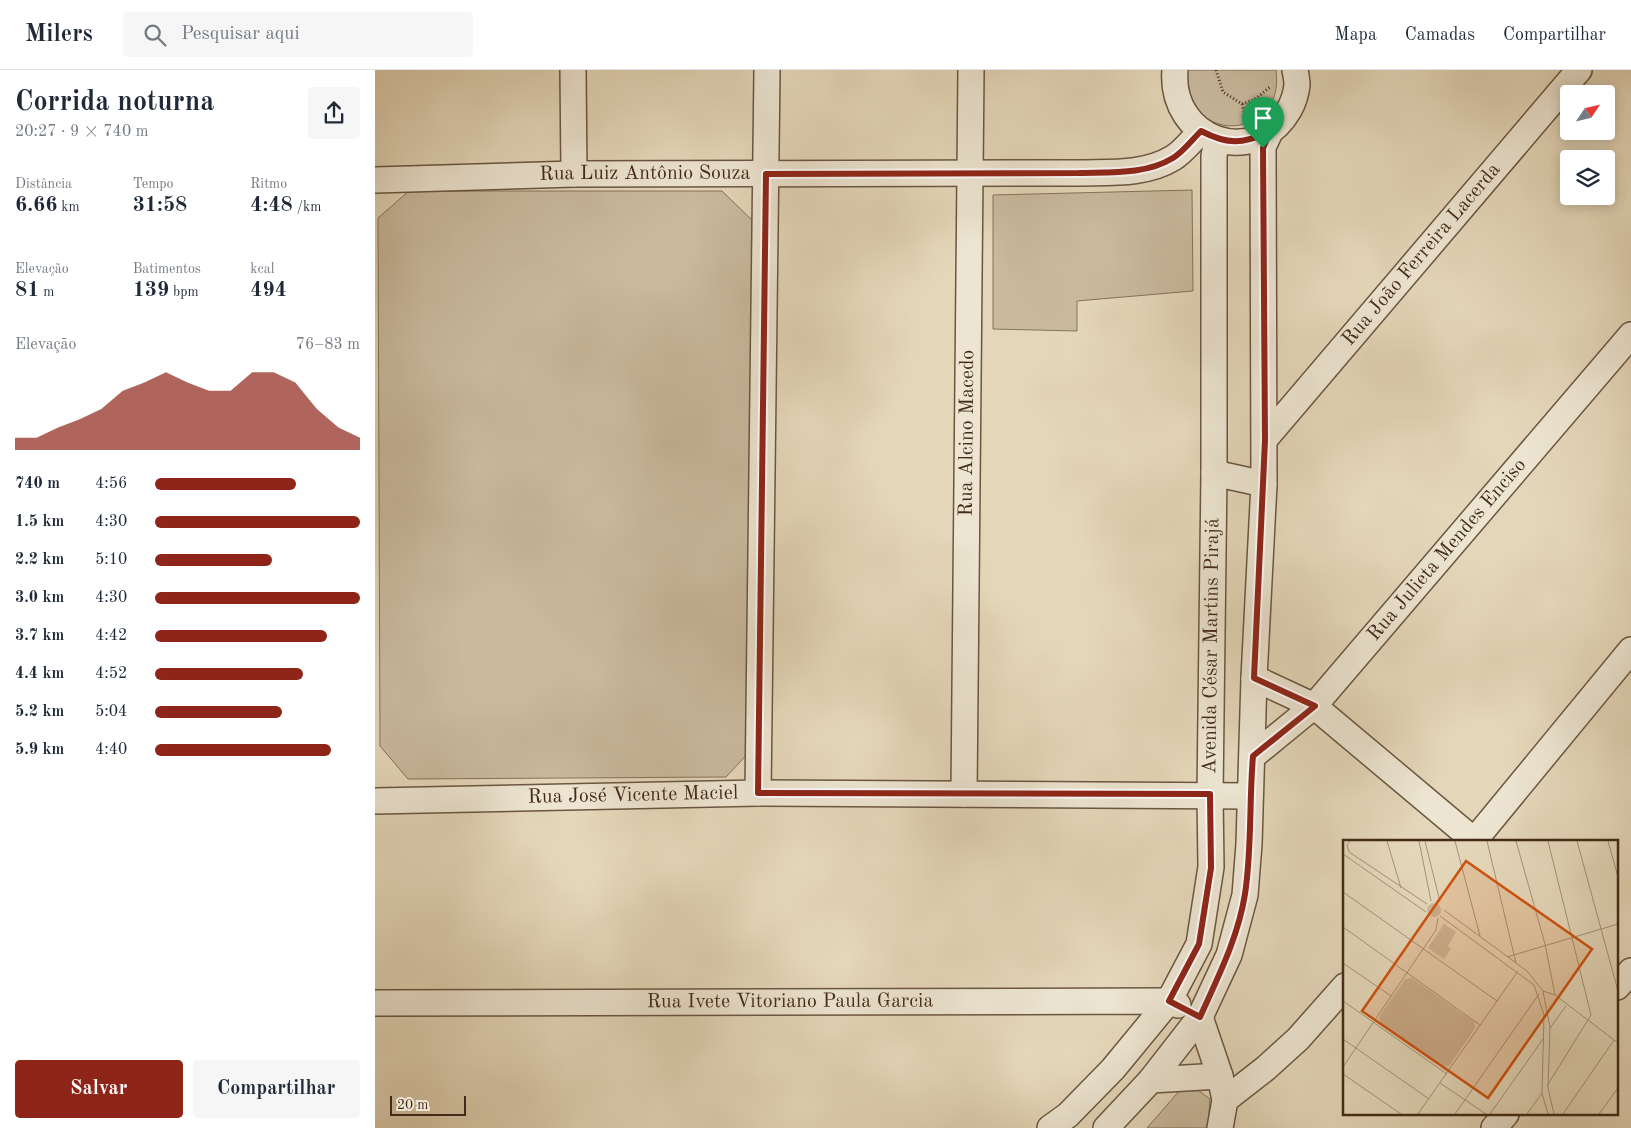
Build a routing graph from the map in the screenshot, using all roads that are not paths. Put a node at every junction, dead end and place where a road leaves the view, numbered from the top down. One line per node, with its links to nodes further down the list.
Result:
1 (573, 70): 10 (street)
2 (767, 70): 11 (street)
3 (971, 70): 9 (street, Rua Alcino Macedo)
4 (1175, 70): 8 (street)
5 (1579, 70): 14 (street, Rua João Ferreira Lacerda)
6 (1294, 77): 7 (street)
7 (1270, 132): 8 (street); 14 (street, Avenida César Martins Pirajá)
8 (1209, 136): 9 (street, Rua Luiz Antônio Souza); 15 (street, Avenida César Martins Pirajá)
9 (971, 173): 11 (street, Rua Luiz Antônio Souza); 22 (street, Rua Alcino Macedo)
10 (574, 174): 11 (street, Rua Luiz Antônio Souza); 12 (street, Rua Luiz Antônio Souza)
11 (766, 174): 21 (street)
12 (375, 180)
13 (1631, 335): 19 (street, Rua Julieta Mendes Enciso)
14 (1265, 440): 16 (street, Avenida César Martins Pirajá)
15 (1214, 472): 16 (street); 23 (street, Avenida César Martins Pirajá)
16 (1264, 484): 18 (street, Avenida César Martins Pirajá)
17 (1631, 650): 27 (street)
18 (1254, 678): 19 (street); 20 (street, Avenida César Martins Pirajá)
19 (1315, 706): 20 (street, Rua Julieta Mendes Enciso); 26 (street)
20 (1253, 756): 24 (street, Avenida César Martins Pirajá)
21 (758, 793): 22 (street, Rua José Vicente Maciel); 25 (street, Rua José Vicente Maciel)
22 (965, 794): 23 (street, Rua José Vicente Maciel)
23 (1210, 794): 24 (street, Rua José Vicente Maciel); 32 (street, Avenida César Martins Pirajá)
24 (1250, 796): 34 (street, Avenida César Martins Pirajá)
25 (375, 800)
26 (1473, 840)
27 (1475, 840)
28 (1619, 961): 29 (street)
29 (1631, 971): 30 (street)
30 (1619, 985)
31 (1343, 988): 36 (street)
32 (1169, 1001): 33 (street, Rua Ivete Vitoriano Paula Garcia); 34 (street, Rua Ivete Vitoriano Paula Garcia); 38 (street, Avenida César Martins Pirajá)
33 (375, 1003)
34 (1200, 1017): 35 (street, Avenida César Martins Pirajá); 36 (street)
35 (1151, 1080): 36 (street); 39 (street, Avenida César Martins Pirajá)
36 (1223, 1088): 40 (street)
37 (1504, 1116): 41 (street)
38 (1050, 1128)
39 (1106, 1128)
40 (1220, 1128)
41 (1494, 1128)

